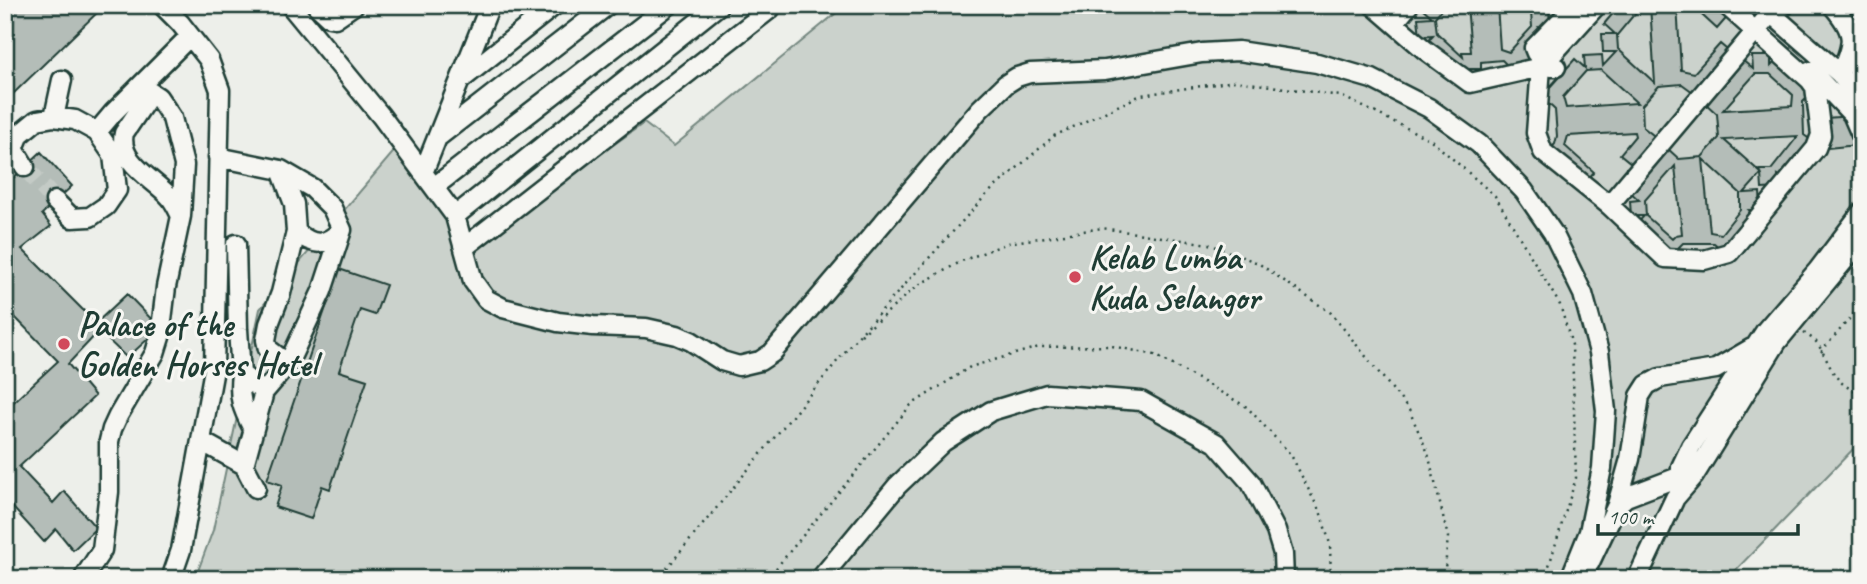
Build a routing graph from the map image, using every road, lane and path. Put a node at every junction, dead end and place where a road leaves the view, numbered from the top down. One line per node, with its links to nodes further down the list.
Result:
1 (162, 5): 21 (street)
2 (290, 5): 35 (street)
3 (354, 5): 17 (street)
4 (555, 5): 25 (street)
5 (608, 5): 31 (street)
6 (669, 5): 35 (street)
7 (719, 5): 40 (street)
8 (1373, 5): 20 (street)
9 (1409, 5): 20 (street)
10 (1576, 5): 22 (street)
11 (1597, 5): 22 (street)
12 (1612, 5): 22 (street)
13 (1726, 5): 19 (street)
14 (1734, 5): 19 (street)
15 (1832, 5): 23 (street)
16 (770, 6): 45 (street)
17 (325, 8)
18 (492, 8): 25 (street)
19 (1771, 14): 23 (street); 30 (street); 37 (street); 37 (street)
20 (1394, 23): 22 (street)
21 (190, 36): 26 (street); 32 (street)
22 (1544, 65): 37 (street)
23 (1840, 74): 27 (street)
24 (62, 80): 28 (street)
25 (460, 80): 31 (street)
26 (146, 89): 29 (street); 39 (street); 39 (street)
27 (1862, 103)
28 (54, 117): 29 (street); 33 (street)
29 (97, 132): 36 (street)
30 (1862, 137)
31 (437, 138): 35 (street)
32 (218, 157): 34 (street); 56 (street)
33 (24, 167)
34 (281, 170): 41 (street); 42 (street)
35 (429, 180): 40 (street)
36 (55, 201)
37 (1609, 205)
38 (1862, 212): 49 (street)
39 (181, 216): 61 (street)
40 (455, 216): 45 (street)
41 (342, 230): 42 (street); 51 (street)
42 (296, 232): 51 (street)
43 (1862, 239): 47 (street)
44 (236, 244): 52 (street)
45 (465, 247): 70 (street)
46 (1862, 304): 50 (path)
47 (1792, 325): 50 (path); 58 (street)
48 (853, 342): 63 (path); 68 (path); 69 (path)
49 (1757, 345): 58 (street); 60 (street)
50 (1821, 352): 54 (path)
51 (288, 364): 53 (street)
52 (241, 374): 53 (street); 55 (street)
53 (264, 392): 55 (street)
54 (1862, 393)
55 (253, 429): 57 (street)
56 (201, 441): 57 (street); 62 (street)
57 (244, 465): 59 (street)
58 (1683, 483): 60 (street); 72 (street)
59 (256, 488)
60 (1617, 505): 71 (street)
61 (83, 579)
62 (170, 579)
63 (659, 579)
64 (767, 579): 67 (path)
65 (820, 579): 66 (street)
66 (1284, 579)
67 (1331, 579)
68 (1444, 579)
69 (1542, 579)
70 (1570, 579)
71 (1582, 579)
72 (1637, 579)

